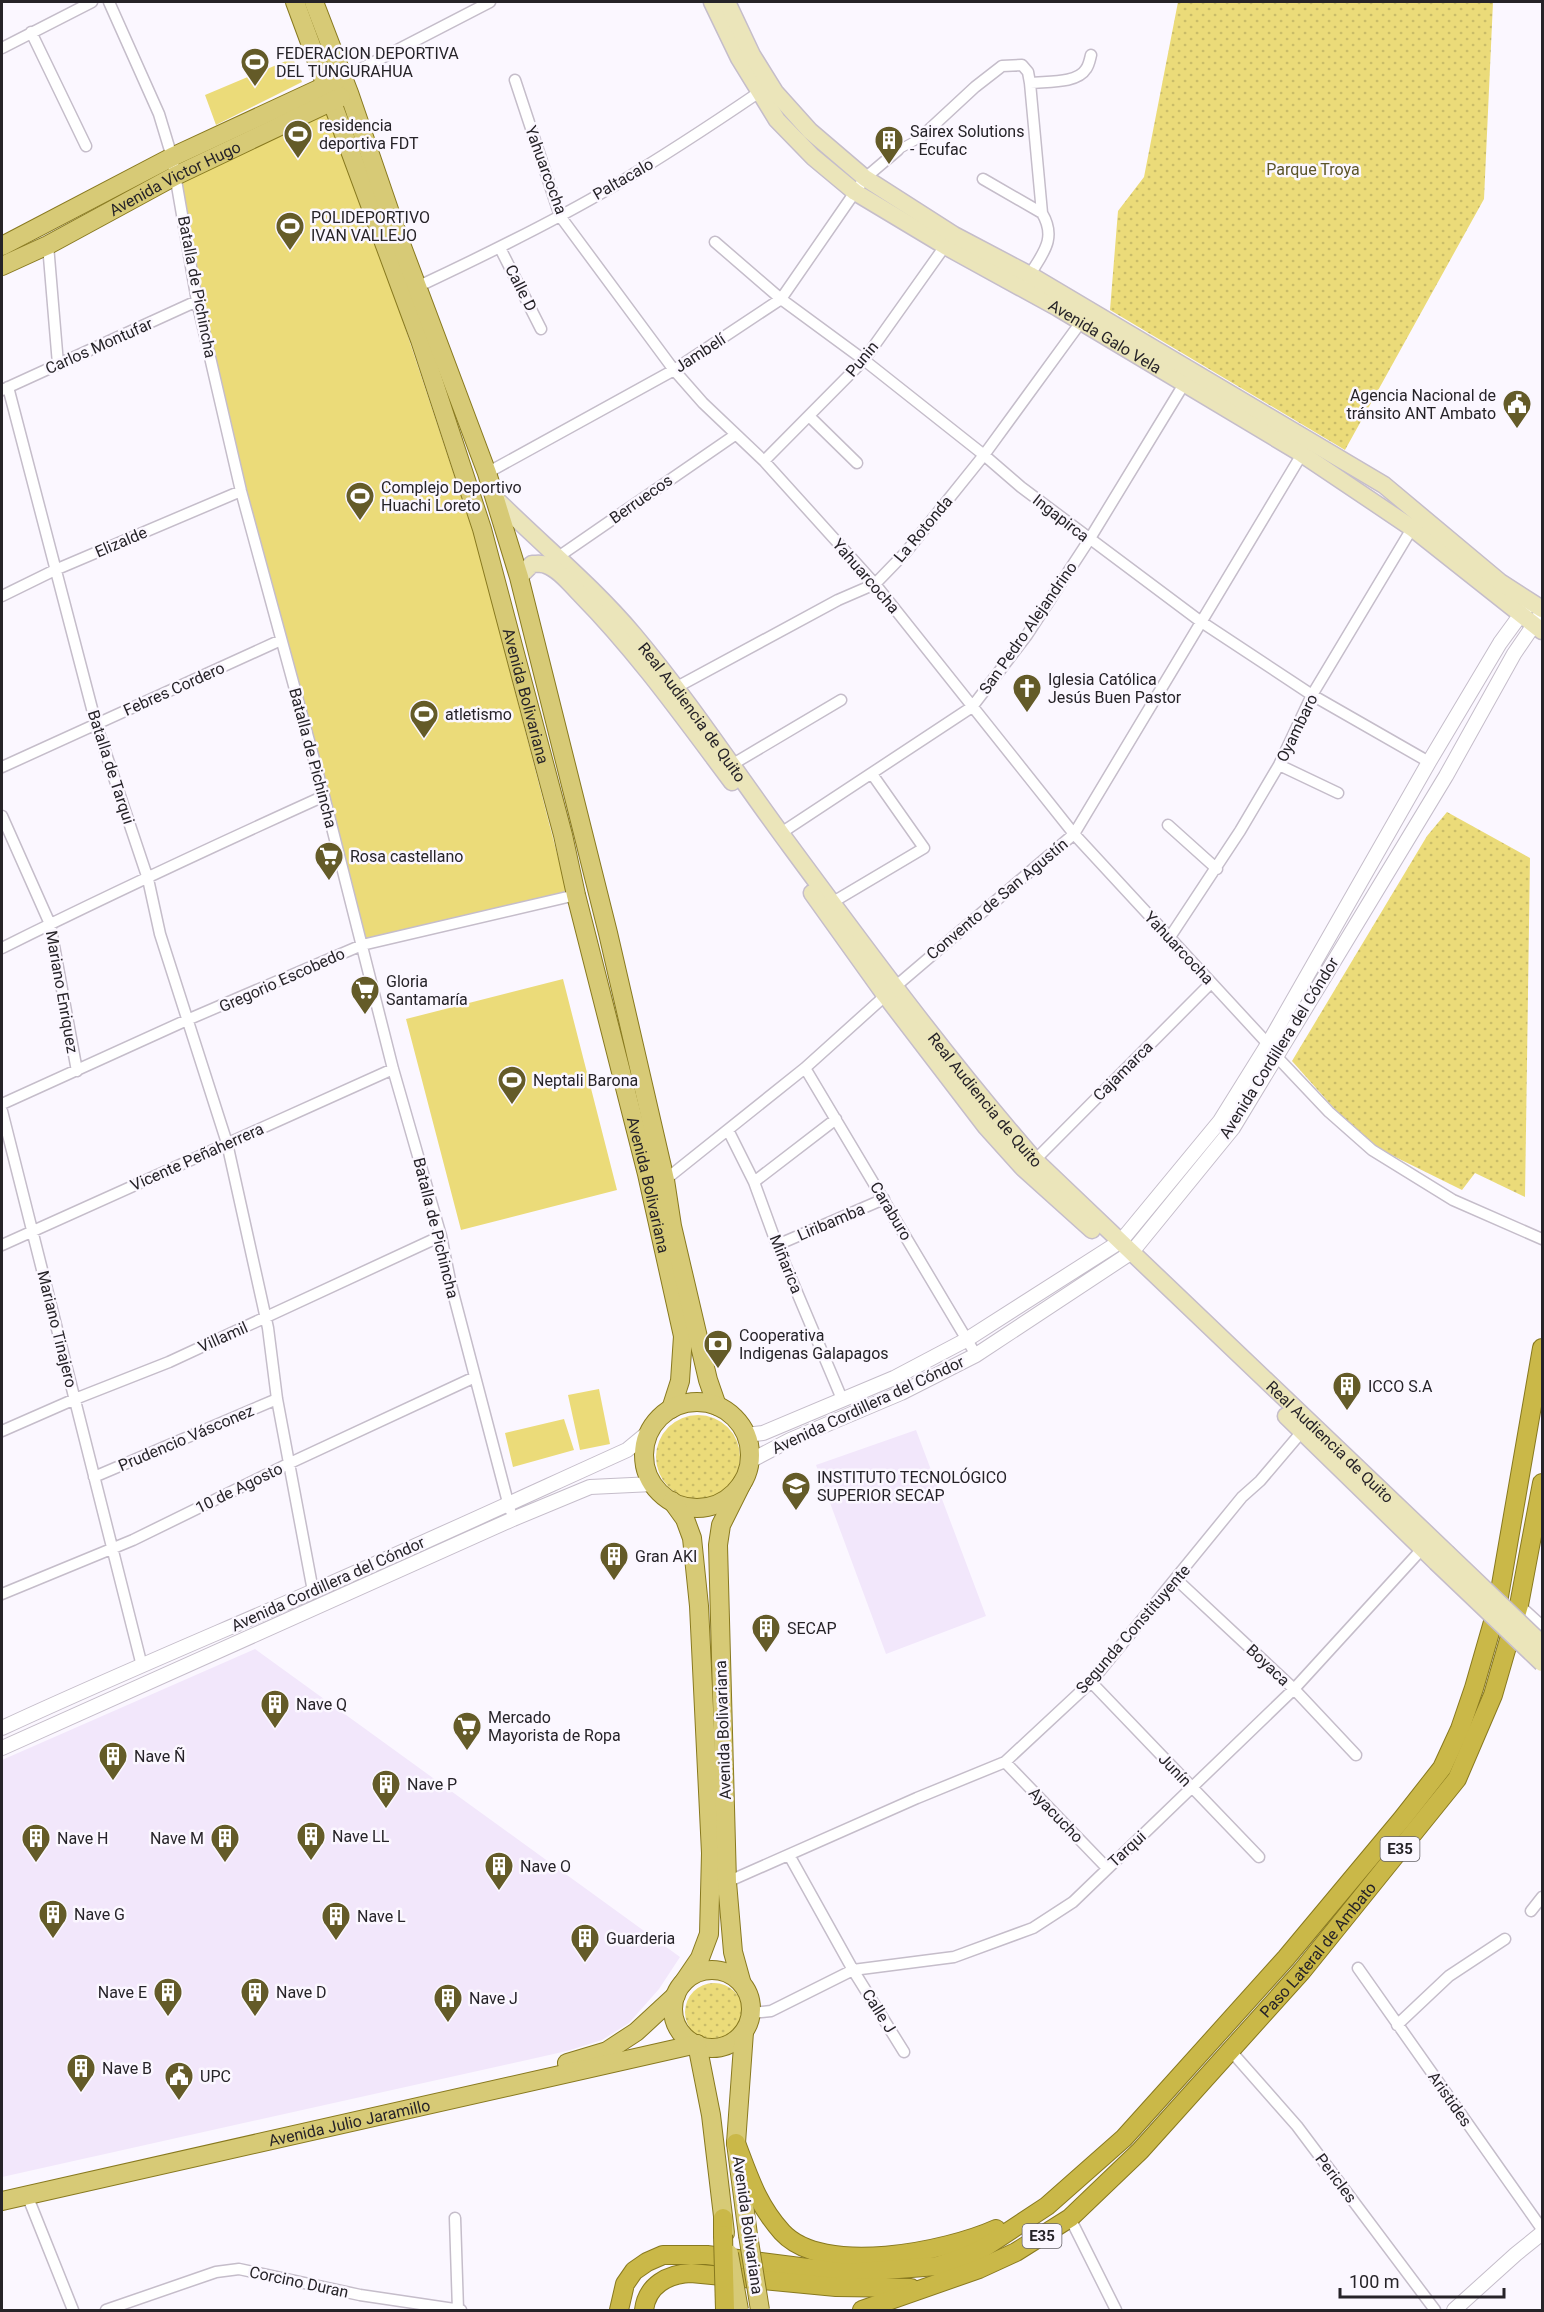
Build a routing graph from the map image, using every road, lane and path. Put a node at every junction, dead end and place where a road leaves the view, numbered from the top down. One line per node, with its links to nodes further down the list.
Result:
1 (92, 2): 8 (street)
2 (109, 2): 19 (street, Batalla de Pichincha)
3 (295, 2): 14 (main road, Avenida Bolivariana)
4 (314, 2): 13 (main road, Avenida Bolivariana)
5 (490, 2): 13 (street)
6 (712, 2): 15 (main road, Avenida Galo Vela)
7 (727, 2): 21 (main road, Avenida Galo Vela)
8 (31, 32): 9 (street); 17 (street)
9 (2, 48)
10 (1091, 55): 12 (street)
11 (515, 80): 25 (street, Yahuarcocha)
12 (1030, 83): 16 (street); 24 (street)
13 (346, 85): 14 (main road, Avenida Victor Hugo); 33 (main road, Avenida Bolivariana)
14 (328, 93): 19 (main road, Avenida Victor Hugo); 20 (main road, Avenida Victor Hugo); 81 (main road, Avenida Bolivariana)
15 (758, 93): 23 (main road, Avenida Galo Vela); 25 (street, Paltacalo)
16 (920, 138): 18 (street)
17 (86, 146)
18 (898, 150): 21 (street, Jambelí)
19 (172, 157): 20 (street, Batalla de Pichincha); 28 (main road, Avenida Victor Hugo)
20 (175, 176): 27 (main road, Avenida Victor Hugo); 35 (street, Batalla de Pichincha)
21 (866, 178): 23 (street, Jambelí); 32 (main road, Avenida Galo Vela)
22 (983, 179): 24 (street)
23 (855, 192): 29 (main road, Avenida Galo Vela); 34 (street, Jambelí)
24 (1042, 213): 32 (street)
25 (561, 216): 30 (street, Paltacalo); 40 (street, Yahuarcocha)
26 (715, 242): 34 (street, Ingapirca)
27 (48, 245): 31 (main road, Avenida Victor Hugo); 39 (street)
28 (2, 246)
29 (945, 246): 32 (main road, Avenida Galo Vela); 38 (street, Punin)
30 (500, 248): 33 (street, Paltacalo); 37 (street, Calle D)
31 (2, 266)
32 (1027, 281): 36 (main road, Avenida Galo Vela); 52 (main road, Avenida Galo Vela)
33 (417, 287): 49 (main road, Avenida Bolivariana)
34 (781, 299): 38 (street, Ingapirca); 40 (street, Jambelí)
35 (197, 301): 39 (street, Carlos Montufar); 50 (street, Batalla de Pichincha)
36 (1081, 322): 41 (main road, Avenida Galo Vela); 46 (street, La Rotonda)
37 (541, 329)
38 (864, 360): 43 (street, Punin); 46 (street, Ingapirca)
39 (58, 364): 42 (street, Carlos Montufar)
40 (674, 370): 44 (street, Yahuarcocha); 49 (street, Jambelí)
41 (1184, 384): 45 (main road, Avenida Galo Vela); 53 (street, San Pedro Alejandrino)
42 (5, 389): 55 (street, Batalla de Tarqui)
43 (810, 417): 47 (street, Punin); 48 (street)
44 (735, 435): 47 (street, Yahuarcocha); 54 (street, Berruecos)
45 (1302, 454): 52 (main road, Avenida Galo Vela); 61 (street, Convento de San Agustín)
46 (984, 455): 53 (street, Ingapirca); 57 (street, La Rotonda)
47 (764, 461): 57 (street, Yahuarcocha)
48 (857, 462)
49 (487, 473): 51 (main road, Avenida Bolivariana)
50 (242, 491): 55 (street, Elizalde); 62 (street, Batalla de Pichincha)
51 (495, 498): 54 (main road, Real Audiencia de Quito); 56 (main road, Avenida Bolivariana)
52 (1416, 522): 59 (main road, Avenida Galo Vela); 60 (main road, Avenida Galo Vela); 64 (street, Oyambaro)
53 (1089, 540): 61 (street, Ingapirca); 66 (street, San Pedro Alejandrino)
54 (554, 562): 56 (main road); 63 (main road, Real Audiencia de Quito); 88 (main road, Real Audiencia de Quito)
55 (55, 570): 58 (street, Elizalde); 67 (street, Batalla de Tarqui)
56 (519, 577): 101 (main road, Avenida Bolivariana)
57 (875, 584): 63 (street, La Rotonda); 66 (street, Yahuarcocha)
58 (2, 596)
59 (1521, 614): 60 (main road, Avenida Galo Vela); 68 (street, Avenida Cordillera del Cóndor)
60 (1539, 616): 91 (street, Avenida Cordillera del Cóndor)
61 (1200, 621): 64 (street, Ingapirca); 78 (street, Convento de San Agustín)
62 (281, 640): 67 (street, Febres Cordero); 74 (street, Batalla de Pichincha)
63 (677, 687): 69 (main road, Real Audiencia de Quito)
64 (1312, 694): 68 (street, Ingapirca); 70 (street, Oyambaro)
65 (841, 700): 69 (street)
66 (972, 707): 72 (street, San Pedro Alejandrino); 78 (street, Yahuarcocha)
67 (96, 724): 71 (street, Febres Cordero); 80 (street, Batalla de Tarqui)
68 (1429, 762): 90 (street, Avenida Cordillera del Cóndor)
69 (733, 764): 77 (main road, Real Audiencia de Quito)
70 (1279, 765): 73 (street); 79 (street, Oyambaro)
71 (2, 767)
72 (872, 774): 77 (street, San Pedro Alejandrino); 82 (street)
73 (1338, 793)
74 (324, 796): 80 (street); 85 (street, Batalla de Pichincha)
75 (2, 816): 83 (street, Mariano Enriquez)
76 (1168, 825): 79 (street)
77 (781, 833): 82 (main road, Real Audiencia de Quito)
78 (1074, 834): 84 (street, Yahuarcocha); 88 (street, Convento de San Agustín)
79 (1216, 869): 84 (street, Oyambaro)
80 (148, 879): 83 (street); 89 (street, Batalla de Tarqui)
81 (576, 895): 85 (street, Gregorio Escobedo); 121 (main road, Avenida Bolivariana)
82 (833, 902): 88 (main road, Real Audiencia de Quito)
83 (50, 924): 86 (street); 94 (street, Mariano Enriquez)
84 (1170, 937): 87 (street, Yahuarcocha)
85 (362, 945): 89 (street, Gregorio Escobedo); 93 (street, Batalla de Pichincha)
86 (2, 948)
87 (1211, 983): 90 (street, Yahuarcocha); 100 (street, Cajamarca)
88 (890, 991): 92 (street, Convento de San Agustín); 100 (main road, Real Audiencia de Quito); 109 (main road, Real Audiencia de Quito)
89 (187, 1020): 94 (street, Gregorio Escobedo); 99 (street, Batalla de Tarqui)
90 (1268, 1044): 109 (street, Avenida Cordillera del Cóndor)
91 (1276, 1056): 106 (street); 109 (street, Avenida Cordillera del Cóndor)
92 (805, 1068): 97 (street, Caraburo); 98 (street, Convento de San Agustín)
93 (393, 1069): 99 (street, Vicente Peñaherrera); 105 (street, Batalla de Pichincha)
94 (77, 1071): 95 (street, Gregorio Escobedo)
95 (2, 1104)
96 (2, 1111): 104 (street, Mariano Tinajero)
97 (836, 1119): 102 (street); 103 (street, Caraburo)
98 (728, 1130): 101 (street, Convento de San Agustín); 102 (street, Miñarica)
99 (227, 1143): 104 (street, Vicente Peñaherrera); 112 (street, Batalla de Tarqui)
100 (1035, 1160): 109 (main road, Real Audiencia de Quito)
101 (666, 1180): 120 (main road, Avenida Bolivariana)
102 (754, 1182): 108 (street, Miñarica)
103 (884, 1199): 108 (street, Liribamba); 113 (street, Caraburo)
104 (32, 1231): 107 (street, Vicente Peñaherrera); 117 (street, Mariano Tinajero)
105 (441, 1236): 112 (street, Villamil); 116 (street, Batalla de Pichincha)
106 (1542, 1239)
107 (2, 1245)
108 (777, 1245): 119 (street, Miñarica)
109 (1122, 1249): 110 (street, Avenida Cordillera del Cóndor); 111 (street, Avenida Cordillera del Cóndor); 122 (main road, Real Audiencia de Quito)
110 (1047, 1289): 111 (street); 113 (street, Avenida Cordillera del Cóndor)
111 (1056, 1302): 115 (street, Avenida Cordillera del Cóndor)
112 (266, 1318): 117 (street, Villamil); 118 (street)
113 (966, 1340): 115 (street, Caraburo); 119 (street, Avenida Cordillera del Cóndor)
114 (1542, 1348): 174 (highway, Paso Lateral de Ambato / E35)
115 (976, 1355): 126 (street, Avenida Cordillera del Cóndor)
116 (475, 1377): 127 (street, 10 de Agosto); 133 (street, Batalla de Pichincha)
117 (75, 1399): 123 (street, Villamil); 128 (street, Mariano Tinajero)
118 (277, 1399): 127 (street); 128 (street, Prudencio Vásconez)
119 (842, 1399): 125 (street, Avenida Cordillera del Cóndor)
120 (717, 1406): 121 (main road); 125 (main road)
121 (671, 1409): 124 (main road, Avenida Bolivariana)
122 (1306, 1428): 136 (main road, Real Audiencia de Quito); 137 (main road, Real Audiencia de Quito); 138 (street, Segunda Constituyente)
123 (2, 1431)
124 (650, 1431): 131 (main road); 133 (street, Avenida Cordillera del Cóndor)
125 (746, 1435): 126 (main road, Avenida Bolivariana)
126 (750, 1461): 129 (main road, Avenida Bolivariana)
127 (290, 1463): 135 (street, 10 de Agosto); 139 (street)
128 (94, 1477): 135 (street, Mariano Tinajero)
129 (742, 1483): 132 (main road, Avenida Bolivariana); 156 (main road, Avenida Bolivariana)
130 (1542, 1483): 141 (highway, Paso Lateral de Ambato / E35)
131 (653, 1484): 132 (main road, Avenida Bolivariana); 134 (street, Avenida Cordillera del Cóndor)
132 (672, 1501): 163 (main road, Avenida Bolivariana)
133 (509, 1503): 134 (street, Batalla de Pichincha); 139 (street, Avenida Cordillera del Cóndor)
134 (513, 1519): 149 (street, Avenida Cordillera del Cóndor)
135 (113, 1548): 140 (street, 10 de Agosto); 145 (street, Mariano Tinajero)
136 (1422, 1549): 137 (main road, Real Audiencia de Quito); 147 (street, Tarqui)
137 (1442, 1558): 143 (main road, Real Audiencia de Quito, bridge); 144 (main road, Real Audiencia de Quito, bridge)
138 (1176, 1579): 146 (street, Segunda Constituyente); 147 (street, Boyaca)
139 (313, 1591): 145 (street, Avenida Cordillera del Cóndor)
140 (2, 1594)
141 (1519, 1605): 142 (street); 168 (highway, Paso Lateral de Ambato / E35)
142 (1542, 1626)
143 (1542, 1644)
144 (1542, 1663)
145 (142, 1666): 148 (street, Avenida Cordillera del Cóndor)
146 (1091, 1682): 151 (street, Segunda Constituyente); 152 (street, Junín)
147 (1294, 1689): 150 (street, Boyaca); 152 (street, Tarqui)
148 (2, 1728)
149 (2, 1748)
150 (1356, 1755)
151 (1005, 1762): 153 (street, Segunda Constituyente); 155 (street, Ayacucho)
152 (1192, 1788): 154 (street, Junín); 155 (street, Tarqui)
153 (789, 1855): 156 (street, Segunda Constituyente); 161 (street, Calle J)
154 (1259, 1857)
155 (1107, 1868): 161 (street, Tarqui)
156 (727, 1882): 162 (main road, Avenida Bolivariana)
157 (1542, 1897): 158 (street)
158 (1531, 1911)
159 (1505, 1939): 165 (street)
160 (1358, 1968): 165 (street, Aristides)
161 (854, 1970): 164 (street, Tarqui); 169 (street, Calle J)
162 (741, 1981): 163 (main road); 164 (main road, Avenida Bolivariana)
163 (679, 1989): 167 (main road); 171 (main road, Avenida Julio Jaramillo)
164 (752, 2013): 166 (main road, Avenida Bolivariana)
165 (1397, 2025): 178 (street, Aristides)
166 (744, 2032): 167 (main road); 170 (main road, Avenida Bolivariana)
167 (697, 2044): 172 (main road, Avenida Julio Jaramillo); 177 (main road, Avenida Bolivariana)
168 (1230, 2050): 176 (highway, Paso Lateral de Ambato / E35); 190 (street, Pericles)
169 (904, 2052)
170 (736, 2143): 174 (highway); 187 (main road, Avenida Bolivariana, bridge)
171 (2, 2188)
172 (27, 2195): 173 (main road, Avenida Julio Jaramillo); 180 (street)
173 (2, 2201)
174 (1047, 2206): 183 (highway)
175 (455, 2218): 182 (street)
176 (1070, 2218): 179 (highway, Paso Lateral de Ambato / E35); 189 (street)
177 (724, 2229): 185 (highway, bridge); 186 (main road, Avenida Bolivariana, bridge)
178 (1542, 2231): 191 (street)
179 (924, 2289): 184 (highway); 188 (highway, Paso Lateral de Ambato)
180 (73, 2310)
181 (106, 2310): 182 (street, Corcino Duran)
182 (460, 2310)
183 (619, 2310)
184 (644, 2310)
185 (724, 2310)
186 (739, 2310)
187 (760, 2310)
188 (862, 2310)
189 (1116, 2310)
190 (1435, 2310)
191 (1454, 2310)

